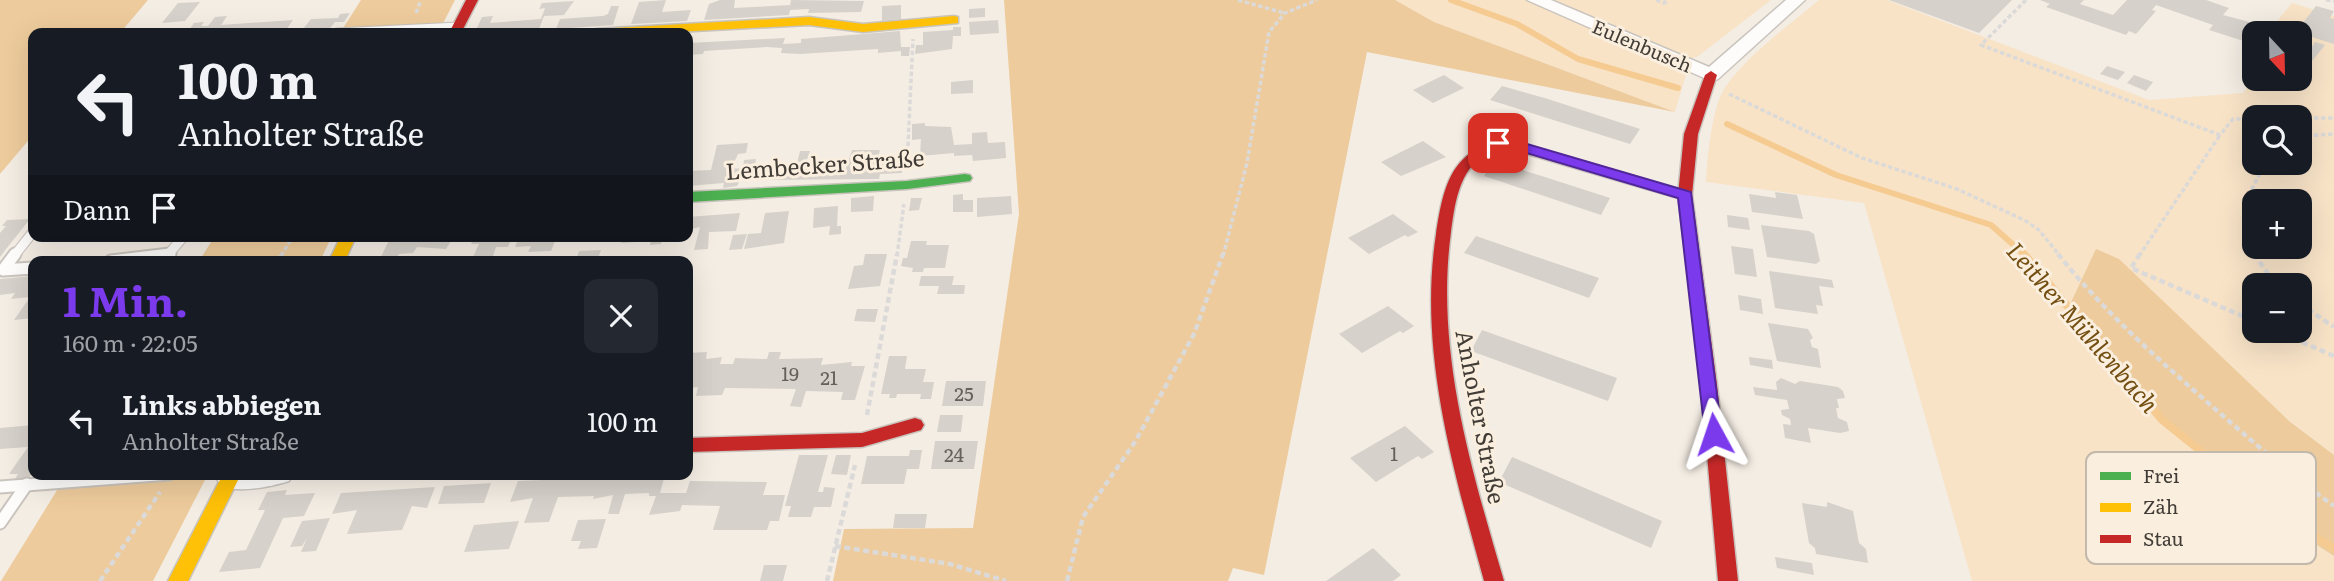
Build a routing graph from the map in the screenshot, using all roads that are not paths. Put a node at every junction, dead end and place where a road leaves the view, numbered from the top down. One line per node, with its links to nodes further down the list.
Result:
1 (472, 0): 5 (street)
2 (1536, 0): 7 (street, Eulenbusch)
3 (1796, 0): 7 (street)
4 (954, 20): 6 (street)
5 (458, 28)
6 (685, 28)
7 (1711, 75): 9 (street)
8 (965, 178): 10 (street, Lembecker Straße)
9 (1685, 195): 21 (street, Anholter Straße); 22 (street)
10 (693, 197)
11 (28, 238): 12 (lane)
12 (28, 268)
13 (915, 425): 14 (street)
14 (693, 445)
15 (167, 480): 17 (lane)
16 (229, 480): 20 (street)
17 (27, 485): 18 (lane); 19 (lane)
18 (0, 487)
19 (0, 523)
20 (178, 581)
21 (1494, 581)
22 (1728, 581)

